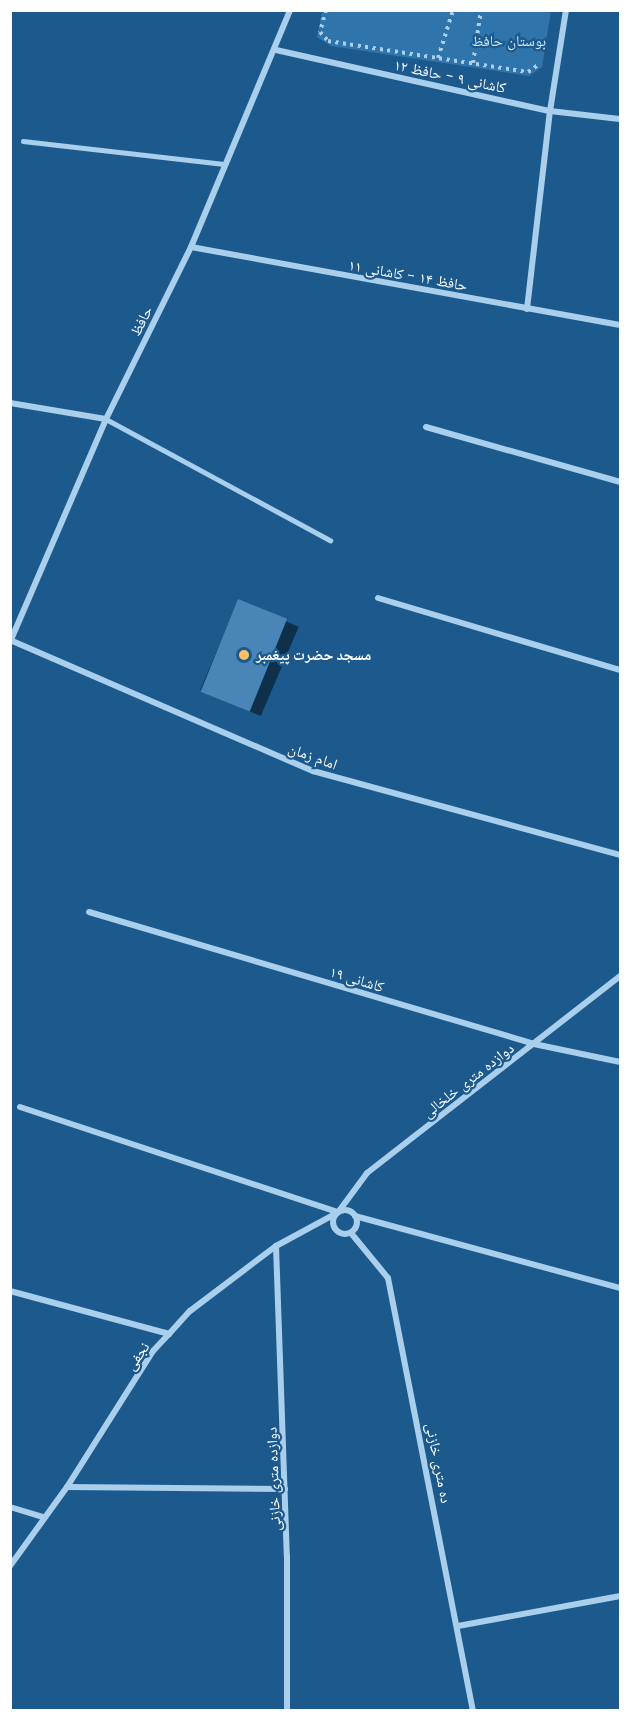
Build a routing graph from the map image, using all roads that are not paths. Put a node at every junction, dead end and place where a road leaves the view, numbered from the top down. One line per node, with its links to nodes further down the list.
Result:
1 (290, 10): 3 (street, حافظ)
2 (566, 10): 4 (street)
3 (276, 50): 4 (street, کاشانی ۹ - حافظ ۱۲); 7 (street, حافظ)
4 (550, 111): 5 (street, کاشانی ۹ - حافظ ۱۲); 9 (street)
5 (621, 119)
6 (23, 141): 7 (lane)
7 (224, 164): 8 (street, حافظ)
8 (191, 247): 9 (street, حافظ ۱۴ - کاشانی ۱۱); 12 (street, حافظ)
9 (526, 309): 10 (street, حافظ ۱۴ - کاشانی ۱۱)
10 (621, 325)
11 (10, 403): 12 (street)
12 (106, 419): 15 (lane); 17 (street, حافظ)
13 (426, 427): 14 (street)
14 (621, 482)
15 (330, 540)
16 (378, 598): 18 (street)
17 (11, 641): 19 (street, امام زمان)
18 (621, 670)
19 (621, 855)
20 (88, 912): 22 (street, کاشانی ۱۹)
21 (621, 976): 22 (street, دوازده متری خلخالی)
22 (534, 1044): 23 (street, کاشانی ۱۹); 25 (street, دوازده متری خلخالی)
23 (621, 1062)
24 (20, 1107): 25 (street)
25 (338, 1212): 26 (street); 27 (street); 28 (street, نجفی)
26 (356, 1216): 27 (street); 29 (street)
27 (351, 1233): 38 (street, ده متری خازنی)
28 (276, 1246): 31 (street, نجفی); 33 (street, دوازده متری خازنی)
29 (621, 1288)
30 (10, 1291): 31 (street)
31 (169, 1334): 32 (street, نجفی)
32 (67, 1487): 33 (street); 35 (street, نجفی)
33 (285, 1489): 39 (street, دوازده متری خازنی)
34 (10, 1507): 35 (street)
35 (43, 1517): 36 (street, نجفی)
36 (10, 1566)
37 (621, 1596): 38 (street)
38 (458, 1626): 40 (street, ده متری خازنی)
39 (287, 1710)
40 (473, 1710)

